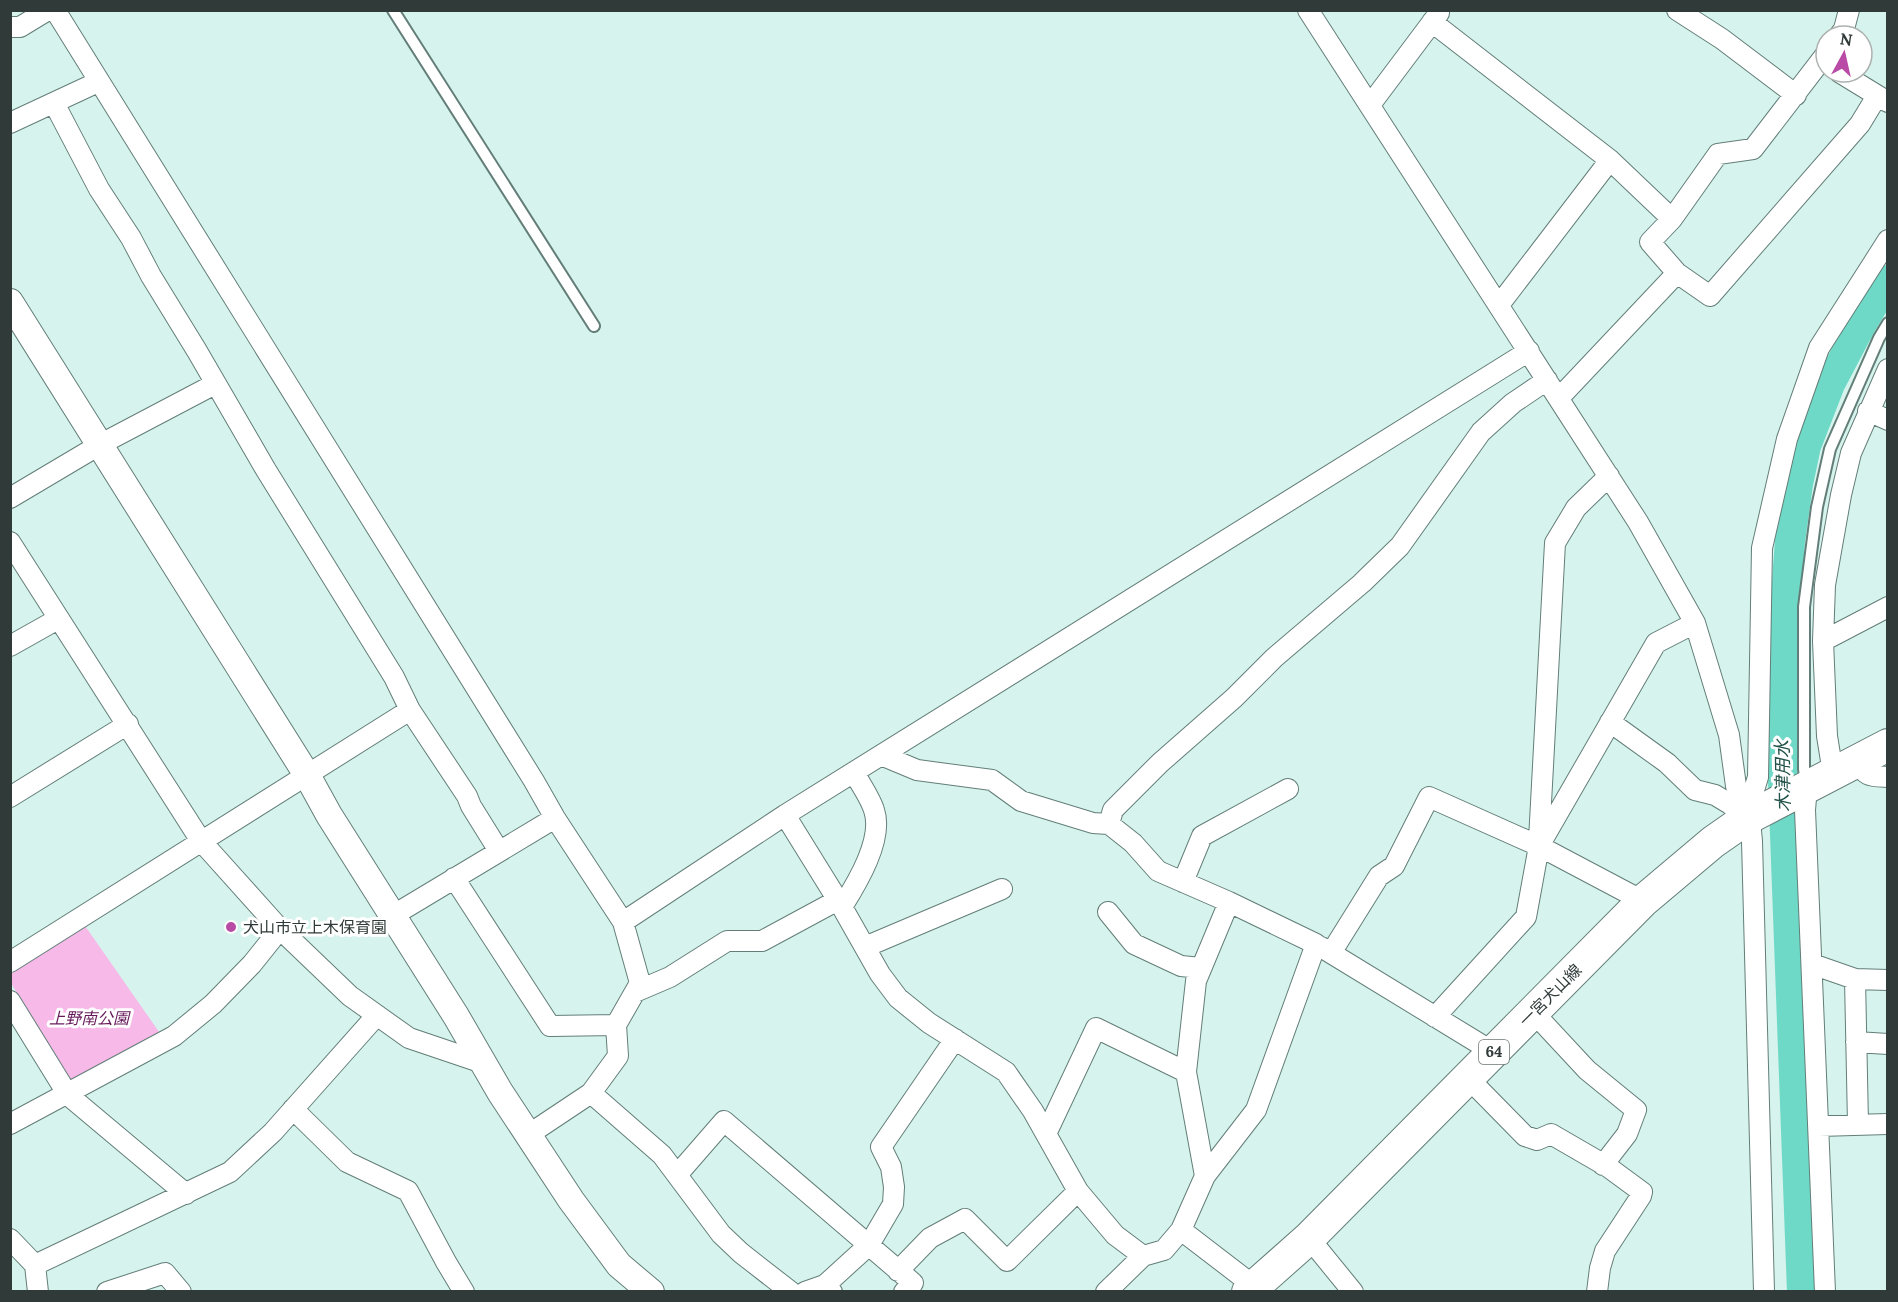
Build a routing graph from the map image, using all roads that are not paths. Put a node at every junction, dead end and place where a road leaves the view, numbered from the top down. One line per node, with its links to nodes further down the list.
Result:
1 (48, 10): 7 (street)
2 (55, 10): 9 (street)
3 (393, 10): 23 (lane)
4 (1308, 10): 14 (street)
5 (1678, 11): 11 (street)
6 (1436, 16): 14 (street); 16 (street)
7 (10, 27)
8 (1814, 72): 11 (street)
9 (98, 82): 13 (street); 52 (street)
10 (1858, 84): 12 (street)
11 (1796, 95): 17 (street)
12 (1882, 99): 19 (street)
13 (54, 103): 15 (street); 27 (street)
14 (1370, 105): 21 (street)
15 (10, 123)
16 (1610, 160): 17 (street); 21 (street)
17 (1672, 219): 19 (street)
18 (1887, 240): 53 (street)
19 (1677, 273): 28 (street)
20 (10, 302): 31 (street)
21 (1499, 305): 24 (street)
22 (1887, 323): 46 (lane)
23 (594, 326)
24 (1529, 351): 26 (street); 44 (street)
25 (1887, 369): 29 (street)
26 (1547, 380): 28 (street); 54 (street)
27 (215, 384): 31 (street); 40 (street)
28 (1559, 398): 32 (street)
29 (1868, 411): 30 (street); 38 (street)
30 (1887, 420)
31 (101, 444): 33 (street); 47 (street)
32 (1609, 476): 37 (street); 56 (street)
33 (10, 498)
34 (10, 542): 36 (street)
35 (1887, 608): 38 (street)
36 (58, 619): 39 (street); 42 (street)
37 (1695, 623): 41 (street); 53 (street)
38 (1823, 641): 46 (street)
39 (10, 646)
40 (410, 710): 47 (street); 57 (street)
41 (1610, 722): 53 (street); 56 (street)
42 (128, 724): 50 (street); 55 (street)
43 (1887, 745): 46 (main road, 一宮犬山線 / 64)
44 (881, 755): 45 (street); 54 (street)
45 (854, 772): 51 (street); 63 (street)
46 (1832, 773): 48 (street); 53 (main road, 一宮犬山線 / 64); 71 (street)
47 (307, 776): 55 (street); 65 (street)
48 (1887, 777)
49 (1288, 789): 59 (street)
50 (10, 797)
51 (784, 815): 63 (street); 66 (street)
52 (555, 818): 57 (street); 66 (street)
53 (1746, 819): 62 (main road, 一宮犬山線 / 64); 122 (street)
54 (1109, 824): 59 (street)
55 (201, 841): 67 (street); 70 (street)
56 (1539, 846): 62 (street); 69 (street); 79 (street)
57 (498, 851): 58 (street)
58 (454, 878): 65 (street); 80 (street)
59 (1183, 882): 61 (street)
60 (1002, 890): 68 (street)
61 (1229, 902): 69 (street); 72 (street)
62 (1643, 902): 77 (main road, 一宮犬山線 / 64)
63 (840, 903): 68 (street); 75 (street)
64 (1108, 912): 72 (street)
65 (392, 916): 85 (street)
66 (623, 922): 75 (street)
67 (280, 929): 78 (street); 89 (street)
68 (865, 947): 81 (street)
69 (1324, 949): 79 (street); 99 (street)
70 (10, 962)
71 (1812, 964): 73 (street); 94 (street)
72 (1201, 968): 86 (street)
73 (1855, 980): 74 (street); 82 (street)
74 (1887, 980)
75 (635, 992): 80 (street)
76 (10, 1001): 89 (street)
77 (1533, 1012): 84 (main road, 一宮犬山線 / 64); 97 (street)
78 (376, 1015): 85 (street); 90 (street)
79 (1435, 1017): 84 (street)
80 (616, 1025): 88 (street)
81 (956, 1040): 95 (street); 105 (street)
82 (1856, 1042): 83 (street); 92 (street)
83 (1887, 1044)
84 (1493, 1052): 87 (main road, 一宮犬山線 / 64)
85 (483, 1064): 96 (street)
86 (1186, 1072): 95 (street); 99 (street)
87 (1468, 1078): 97 (street); 103 (main road, 一宮犬山線 / 64)
88 (591, 1093): 96 (street); 98 (street)
89 (68, 1095): 91 (street); 101 (street)
90 (293, 1109): 101 (street); 114 (street)
91 (10, 1124)
92 (1858, 1124): 93 (street); 94 (street)
93 (1887, 1124)
94 (1819, 1126): 123 (street)
95 (1046, 1134): 100 (street)
96 (528, 1135): 115 (street)
97 (1603, 1165): 121 (street)
98 (677, 1175): 105 (street); 116 (street)
99 (1205, 1176): 102 (street)
100 (1078, 1191): 106 (street); 108 (street)
101 (186, 1194): 107 (street)
102 (1181, 1230): 106 (street); 110 (street)
103 (1309, 1238): 110 (main road, 一宮犬山線 / 64); 120 (street)
104 (10, 1239): 107 (street)
105 (869, 1245): 108 (street); 109 (street)
106 (1143, 1256): 119 (street)
107 (35, 1265): 111 (street)
108 (898, 1270): 118 (street)
109 (829, 1288): 117 (street)
110 (1251, 1289)
111 (38, 1292)
112 (107, 1292): 113 (street)
113 (181, 1292)
114 (464, 1292)
115 (651, 1292)
116 (791, 1292)
117 (806, 1292)
118 (904, 1292)
119 (1106, 1292)
120 (1353, 1292)
121 (1597, 1292)
122 (1764, 1292)
123 (1825, 1292)

